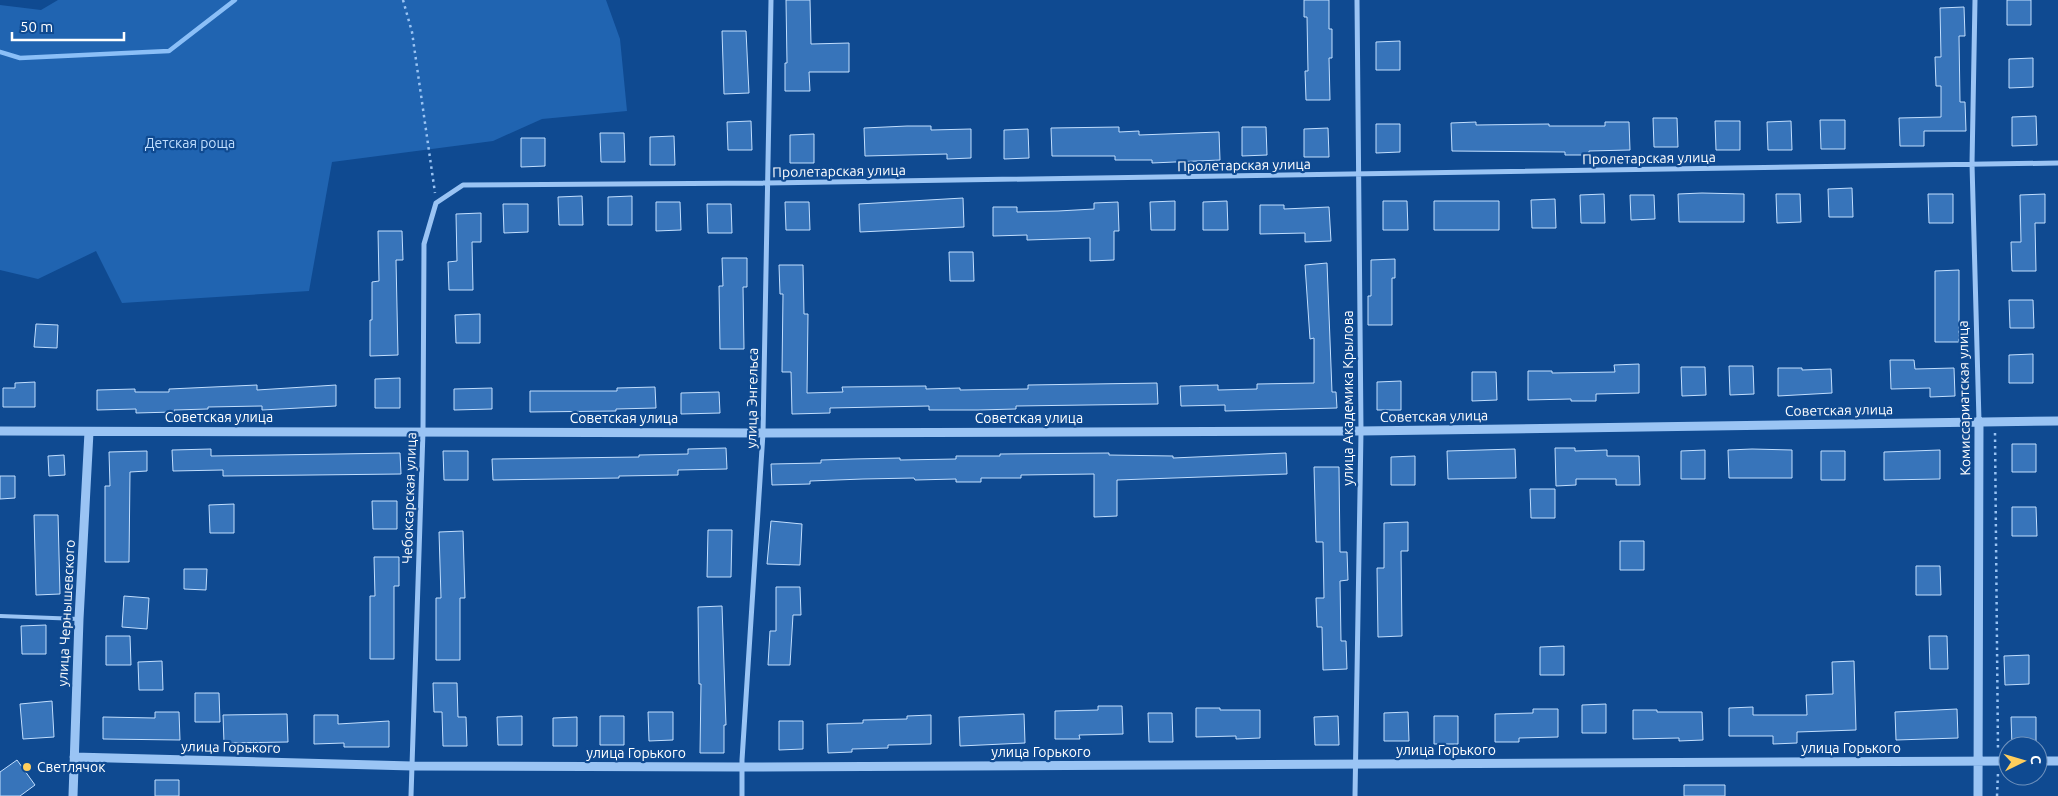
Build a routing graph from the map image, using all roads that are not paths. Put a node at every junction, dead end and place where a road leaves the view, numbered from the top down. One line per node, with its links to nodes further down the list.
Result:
1 (771, 0): 7 (street, улица Энгельса)
2 (1357, 0): 6 (street, улица Академика Крылова)
3 (1975, 0): 5 (street, Комиссариатская улица)
4 (2058, 163): 5 (street, Пролетарская улица)
5 (1972, 164): 6 (street, Пролетарская улица); 10 (street, Комиссариатская улица)
6 (1358, 174): 7 (street, Пролетарская улица); 13 (street, улица Академика Крылова)
7 (767, 183): 8 (street, Пролетарская улица); 15 (street, улица Энгельса)
8 (436, 203): 12 (street, Чебоксарская улица)
9 (2058, 420): 10 (street, Советская улица)
10 (1979, 421): 13 (street, Советская улица); 19 (street, Комиссариатская улица)
11 (0, 431): 14 (street, Советская улица)
12 (423, 431): 14 (street, Советская улица); 15 (street, Советская улица); 22 (street, Чебоксарская улица)
13 (1361, 431): 15 (street, Советская улица); 21 (street, улица Академика Крылова)
14 (89, 432): 17 (street, улица Чернышевского)
15 (763, 433): 23 (street, улица Энгельса)
16 (0, 616): 17 (lane)
17 (80, 619): 18 (street, улица Чернышевского)
18 (74, 757): 22 (street, улица Горького); 24 (street, улица Чернышевского)
19 (1978, 761): 20 (street, улица Горького); 21 (street, улица Горького); 28 (street, Комиссариатская улица)
20 (1998, 761)
21 (1355, 764): 23 (street, улица Горького); 27 (street, улица Академика Крылова)
22 (412, 766): 23 (street, улица Горького); 25 (street, Чебоксарская улица)
23 (742, 767): 26 (street, улица Энгельса)
24 (73, 796)
25 (411, 796)
26 (742, 796)
27 (1355, 796)
28 (1978, 796)

